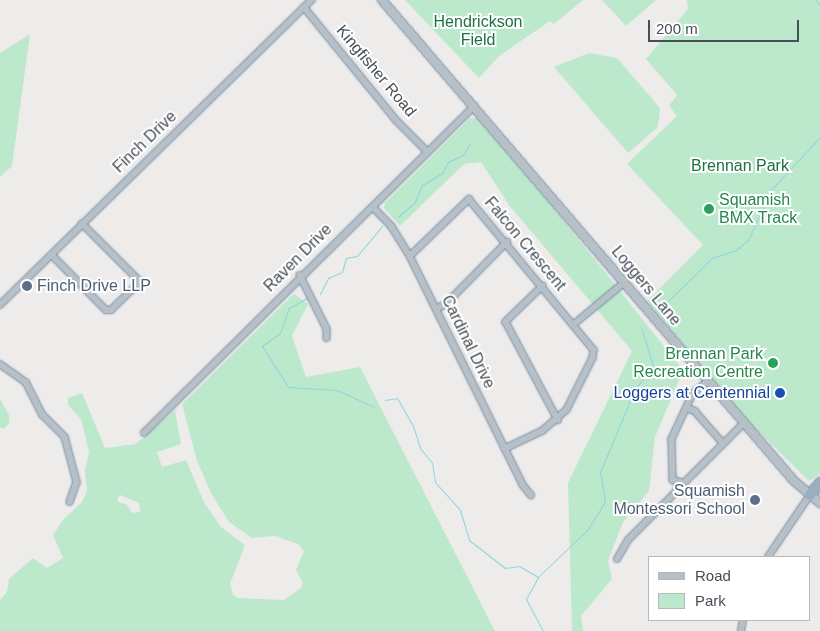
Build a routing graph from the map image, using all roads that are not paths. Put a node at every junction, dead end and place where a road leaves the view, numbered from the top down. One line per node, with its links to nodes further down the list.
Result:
1 (311, 0): 3 (street, Finch Drive)
2 (382, 0): 4 (street, Loggers Lane)
3 (304, 7): 5 (street, Kingfisher Road); 7 (street, Finch Drive)
4 (475, 106): 5 (street, Raven Drive); 12 (street, Loggers Lane)
5 (428, 152): 6 (street, Raven Drive)
6 (373, 207): 10 (street, Cardinal Drive); 11 (street, Raven Drive)
7 (82, 224): 9 (street, Finch Drive); 9 (street)
8 (507, 242): 10 (street, Falcon Crescent); 13 (street, Falcon Crescent); 15 (street)
9 (52, 255): 14 (street, Finch Drive)
10 (410, 256): 15 (street, Cardinal Drive)
11 (300, 275): 17 (street); 23 (street, Raven Drive)
12 (625, 282): 16 (street); 19 (street, Loggers Lane)
13 (543, 286): 16 (street, Falcon Crescent); 21 (street)
14 (0, 305)
15 (436, 309): 25 (street, Cardinal Drive)
16 (574, 324): 21 (street, Falcon Crescent)
17 (327, 338)
18 (0, 364): 30 (street)
19 (709, 381): 20 (street); 22 (street, Loggers Lane)
20 (687, 408): 24 (street); 26 (street)
21 (558, 420): 25 (street)
22 (744, 423): 24 (street); 29 (street, Loggers Lane)
23 (144, 433)
24 (723, 443): 26 (street)
25 (505, 449): 28 (street, Cardinal Drive)
26 (678, 483): 33 (street)
27 (820, 483): 29 (highway)
28 (531, 495)
29 (810, 495): 31 (street); 32 (street)
30 (70, 502)
31 (820, 503)
32 (769, 556)
33 (617, 559)

